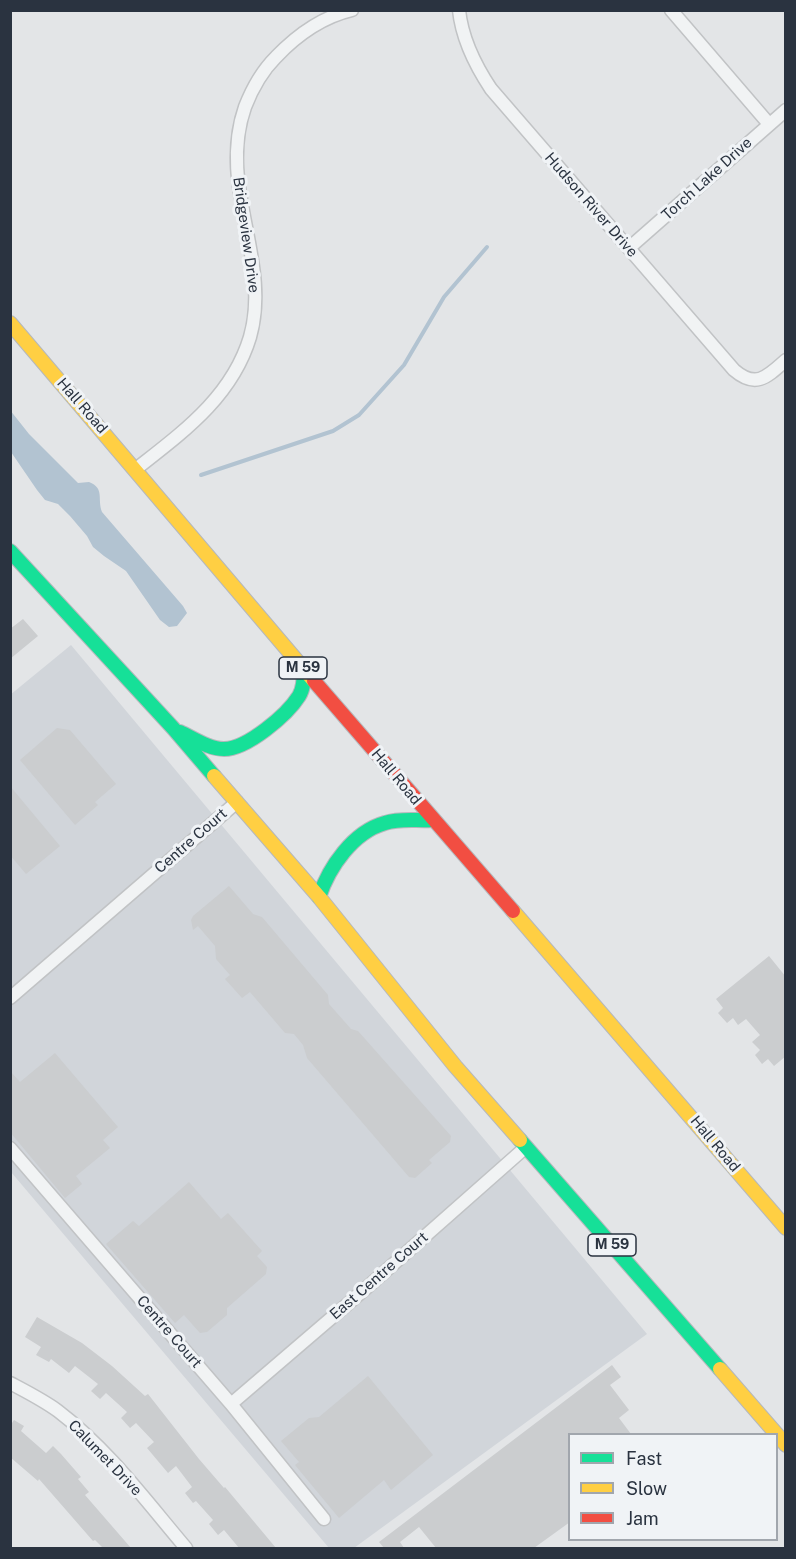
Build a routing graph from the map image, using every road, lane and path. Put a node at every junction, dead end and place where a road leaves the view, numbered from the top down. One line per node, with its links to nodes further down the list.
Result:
1 (352, 10): 9 (street, Bridgeview Drive)
2 (459, 10): 6 (street, Hudson River Drive)
3 (671, 10): 5 (street)
4 (786, 110): 5 (street, Torch Lake Drive)
5 (769, 124): 6 (street, Torch Lake Drive)
6 (629, 248): 8 (street, Hudson River Drive)
7 (10, 323): 9 (highway, Hall Road / M 59)
8 (786, 360)
9 (136, 469): 12 (highway, Hall Road / M 59)
10 (15, 557): 11 (street); 13 (highway, M 59)
11 (10, 576)
12 (304, 669): 13 (highway); 15 (highway, Hall Road / M 59)
13 (173, 728): 14 (highway, M 59)
14 (237, 802): 16 (highway, M 59); 17 (street, Centre Court)
15 (432, 820): 16 (highway); 20 (highway, Hall Road / M 59)
16 (319, 897): 18 (highway, M 59)
17 (10, 998)
18 (526, 1147): 22 (street, East Centre Court); 23 (highway, M 59)
19 (10, 1148): 22 (street, Centre Court)
20 (786, 1228)
21 (10, 1383): 25 (street, Calumet Drive)
22 (231, 1404): 24 (street, Centre Court)
23 (776, 1433)
24 (324, 1519)
25 (186, 1548)

